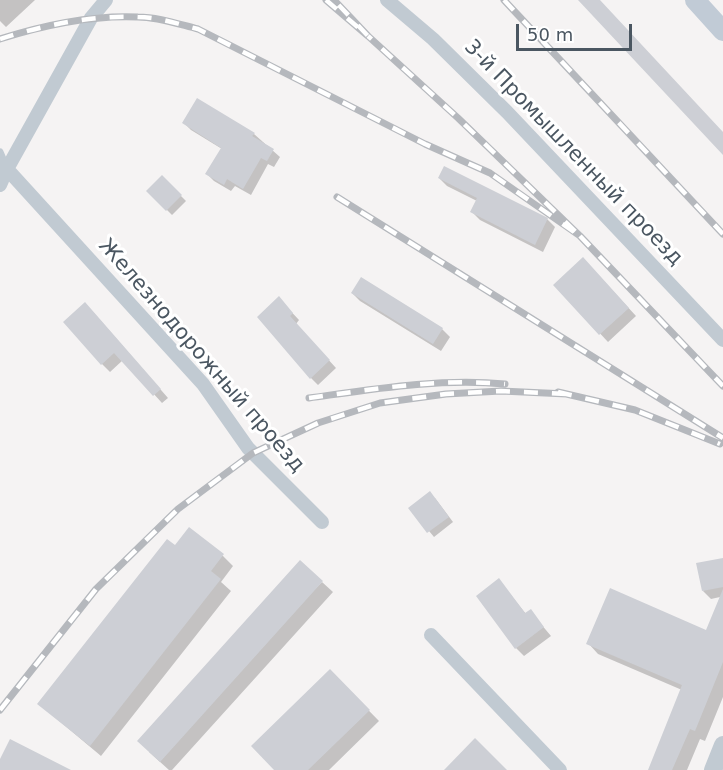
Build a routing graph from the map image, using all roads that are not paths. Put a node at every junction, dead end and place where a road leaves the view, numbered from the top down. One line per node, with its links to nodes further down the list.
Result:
1 (106, 0): 6 (street)
2 (387, 0): 8 (street, 3-й Промышленный проезд)
3 (695, 0): 4 (main road)
4 (723, 31)
5 (0, 152): 6 (lane)
6 (4, 166): 7 (street); 9 (street, Железнодорожный проезд)
7 (0, 185)
8 (723, 340)
9 (322, 522)
10 (431, 635): 12 (street)
11 (723, 746): 13 (street)
12 (560, 770)
13 (713, 770)

